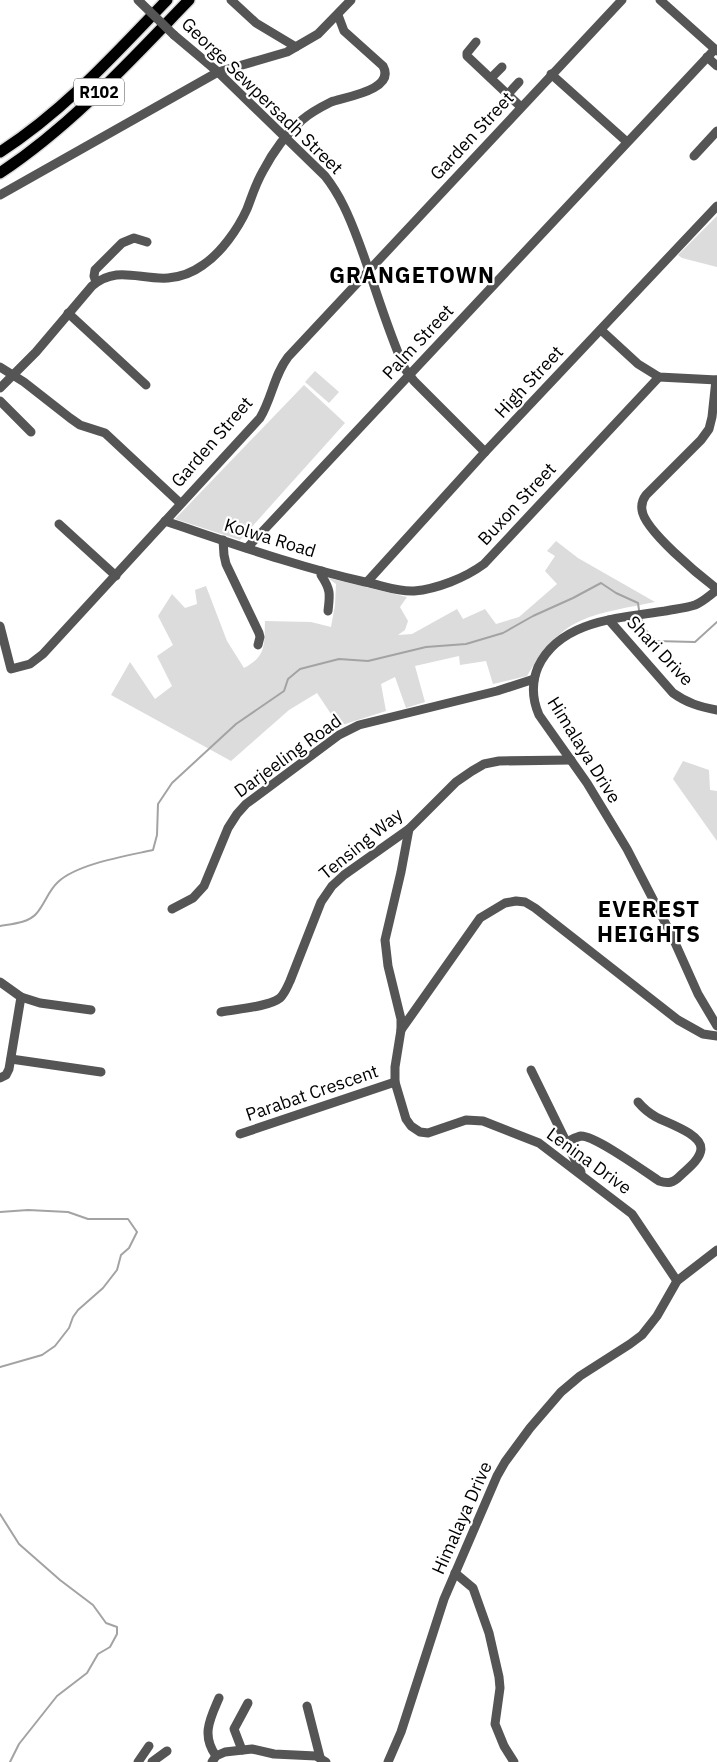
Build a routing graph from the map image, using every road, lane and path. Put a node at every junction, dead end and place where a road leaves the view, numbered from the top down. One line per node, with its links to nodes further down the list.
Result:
1 (138, 0): 17 (street, George Sewpersadh Street, bridge)
2 (167, 0): 26 (main road, R102)
3 (189, 0): 28 (main road, R102)
4 (231, 0): 12 (street)
5 (351, 0): 8 (street)
6 (622, 0): 18 (street, Garden Street)
7 (660, 0): 13 (street)
8 (338, 15): 9 (street); 10 (street)
9 (324, 28): 10 (street); 12 (street)
10 (344, 30): 24 (street)
11 (476, 42): 19 (street)
12 (296, 47): 17 (street)
13 (716, 50): 14 (street, Palm Street)
14 (707, 57): 15 (street); 25 (street, Palm Street)
15 (717, 66)
16 (502, 67): 19 (street)
17 (218, 72): 24 (street, George Sewpersadh Street); 29 (street)
18 (551, 74): 22 (street, Garden Street); 25 (street)
19 (491, 78): 21 (street)
20 (519, 82): 21 (street)
21 (508, 94): 22 (street)
22 (522, 106): 33 (street, Garden Street)
23 (717, 131): 27 (street)
24 (285, 138): 33 (street, George Sewpersadh Street); 34 (street)
25 (627, 142): 40 (street, Palm Street)
26 (0, 152)
27 (694, 156)
28 (0, 173)
29 (0, 195)
30 (717, 206): 37 (street, High Street)
31 (147, 242): 32 (street)
32 (103, 263): 34 (street); 35 (street)
33 (370, 270): 40 (street, George Sewpersadh Street); 48 (street, Garden Street)
34 (112, 275): 35 (street)
35 (96, 282): 36 (street)
36 (68, 313): 39 (street); 43 (street)
37 (601, 330): 41 (street); 47 (street, High Street)
38 (0, 367): 39 (street)
39 (14, 375): 44 (street); 48 (street)
40 (409, 375): 47 (street, George Sewpersadh Street); 52 (street, Palm Street)
41 (659, 377): 42 (street); 55 (street, Buxon Street)
42 (716, 380): 56 (street)
43 (146, 385)
44 (0, 388)
45 (0, 401): 46 (street)
46 (31, 432)
47 (485, 452): 55 (street, High Street)
48 (180, 504): 49 (street, Garden Street)
49 (165, 521): 51 (street, Kolwa Road); 54 (street, Garden Street)
50 (59, 524): 54 (street)
51 (223, 540): 52 (street, Kolwa Road); 60 (street)
52 (247, 548): 53 (street, Kolwa Road)
53 (322, 571): 55 (street, Kolwa Road); 57 (street)
54 (116, 576): 59 (street, Garden Street)
55 (367, 582)
56 (717, 589): 58 (street, Himalaya Drive)
57 (328, 611)
58 (609, 620): 61 (street, Himalaya Drive); 62 (street, Shari Drive)
59 (0, 626)
60 (258, 645)
61 (534, 679): 63 (street, Himalaya Drive); 65 (street, Darjeeling Road)
62 (717, 710)
63 (571, 760): 64 (street, Tensing Way); 70 (street, Himalaya Drive)
64 (409, 829): 69 (street, Tensing Way); 71 (street, Parabat Crescent)
65 (172, 909)
66 (0, 982): 67 (street)
67 (21, 997): 68 (street); 73 (street)
68 (91, 1010)
69 (221, 1012)
70 (717, 1026)
71 (401, 1030): 72 (street); 77 (street, Parabat Crescent)
72 (717, 1036)
73 (12, 1059): 75 (street); 76 (street)
74 (531, 1070): 81 (street)
75 (101, 1072)
76 (0, 1078)
77 (395, 1082): 79 (street, Parabat Crescent); 80 (street, Parabat Crescent)
78 (638, 1102): 81 (street)
79 (420, 1132): 82 (street, Lenina Drive)
80 (240, 1134)
81 (566, 1142): 82 (street)
82 (582, 1175): 84 (street, Lenina Drive)
83 (717, 1250): 84 (street, Himalaya Drive)
84 (677, 1281): 85 (street, Himalaya Drive)
85 (455, 1573): 96 (street, Himalaya Drive); 97 (street)
86 (219, 1698): 92 (street)
87 (248, 1703): 90 (street)
88 (307, 1706): 94 (street)
89 (149, 1746): 93 (street)
90 (242, 1750): 92 (street); 94 (street)
91 (167, 1751): 95 (street)
92 (214, 1759)
93 (141, 1760)
94 (323, 1760)
95 (152, 1762)
96 (388, 1762)
97 (514, 1762)

